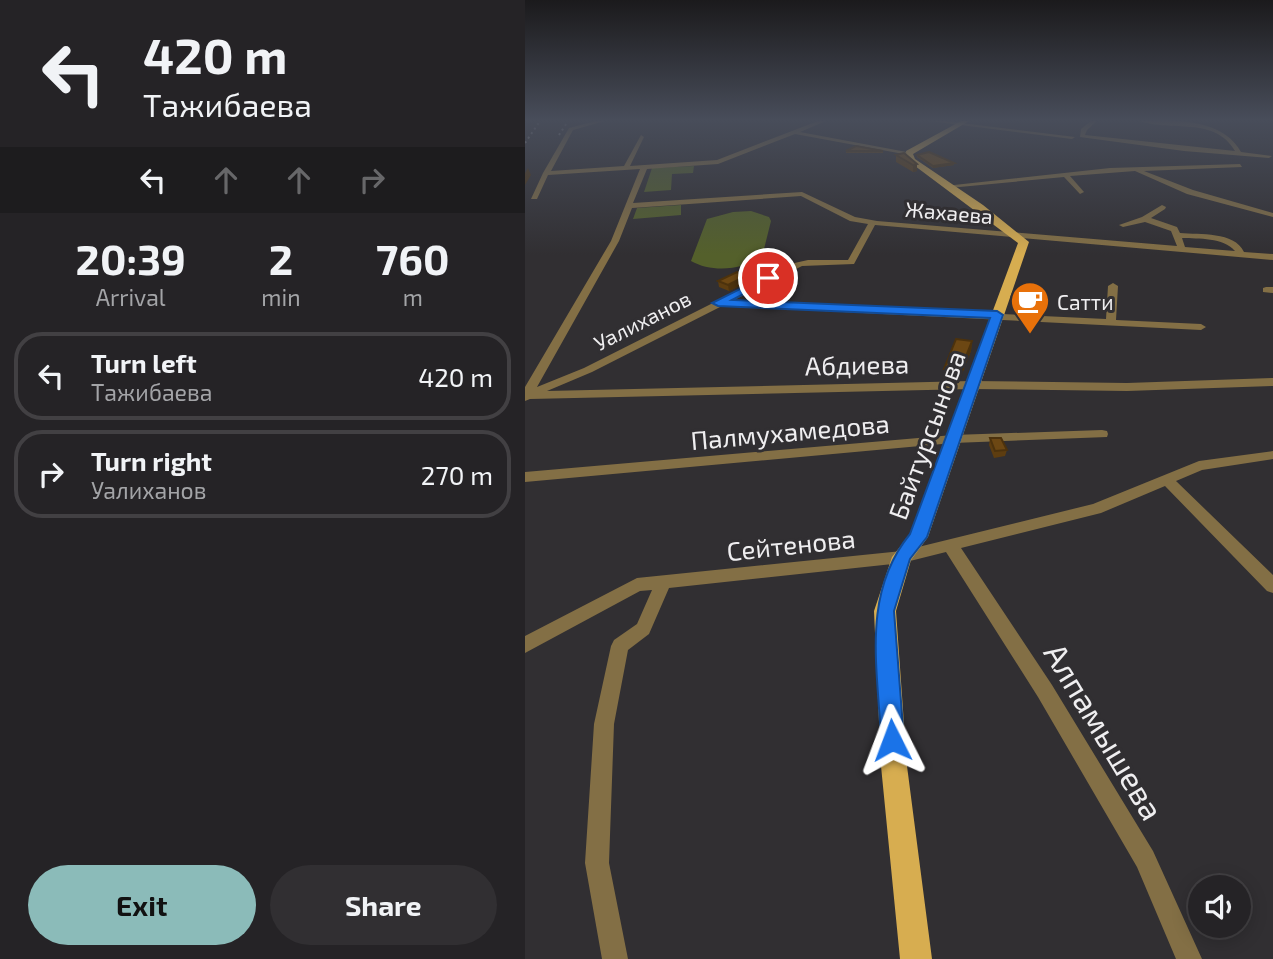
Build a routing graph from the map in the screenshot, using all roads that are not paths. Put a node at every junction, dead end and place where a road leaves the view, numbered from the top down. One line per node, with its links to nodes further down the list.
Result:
1 (550, 166): 8 (street)
2 (662, 166): 5 (street)
3 (919, 166): 10 (main road)
4 (1240, 166): 7 (street)
5 (644, 167): 6 (street); 13 (street)
6 (626, 168): 8 (street)
7 (1133, 169): 9 (street); 15 (street)
8 (546, 173): 12 (street)
9 (1065, 174): 10 (street); 11 (street)
10 (949, 186): 20 (main road)
11 (1080, 192)
12 (534, 197)
13 (629, 206): 17 (street, Жахаева); 31 (street)
14 (1162, 207): 16 (street)
15 (1273, 215)
16 (1145, 219): 18 (street); 19 (street)
17 (872, 223): 20 (street, Жахаева); 25 (street, Уалиханов)
18 (1123, 225)
19 (1176, 235): 21 (street); 22 (street)
20 (1020, 236): 21 (street, Жахаева); 26 (main road, Байтурсынова)
21 (1182, 249): 22 (street, Жахаева)
22 (1241, 254): 23 (street, Жахаева)
23 (1273, 257)
24 (1113, 286): 27 (street)
25 (718, 303): 26 (street); 31 (street, Уалиханов)
26 (997, 315): 27 (street); 30 (main road, Байтурсынова)
27 (1111, 320): 28 (street)
28 (1201, 327)
29 (1273, 382): 30 (street, Абдиева)
30 (971, 385): 31 (street, Абдиева); 33 (main road, Байтурсынова)
31 (526, 396)
32 (1102, 434): 33 (street, Палмухамедова)
33 (953, 439): 35 (street, Палмухамедова); 38 (main road, Байтурсынова)
34 (1273, 455): 36 (street, Сейтенова)
35 (525, 477)
36 (1167, 480): 37 (street, Сейтенова); 40 (street)
37 (950, 545): 38 (street, Сейтенова); 44 (street, Алпамышева)
38 (902, 557): 39 (street, Сейтенова); 43 (main road, Байтурсынова)
39 (664, 582): 41 (street, Сейтенова); 42 (street)
40 (1273, 586)
41 (525, 645)
42 (615, 959)
43 (916, 959)
44 (1189, 959)

